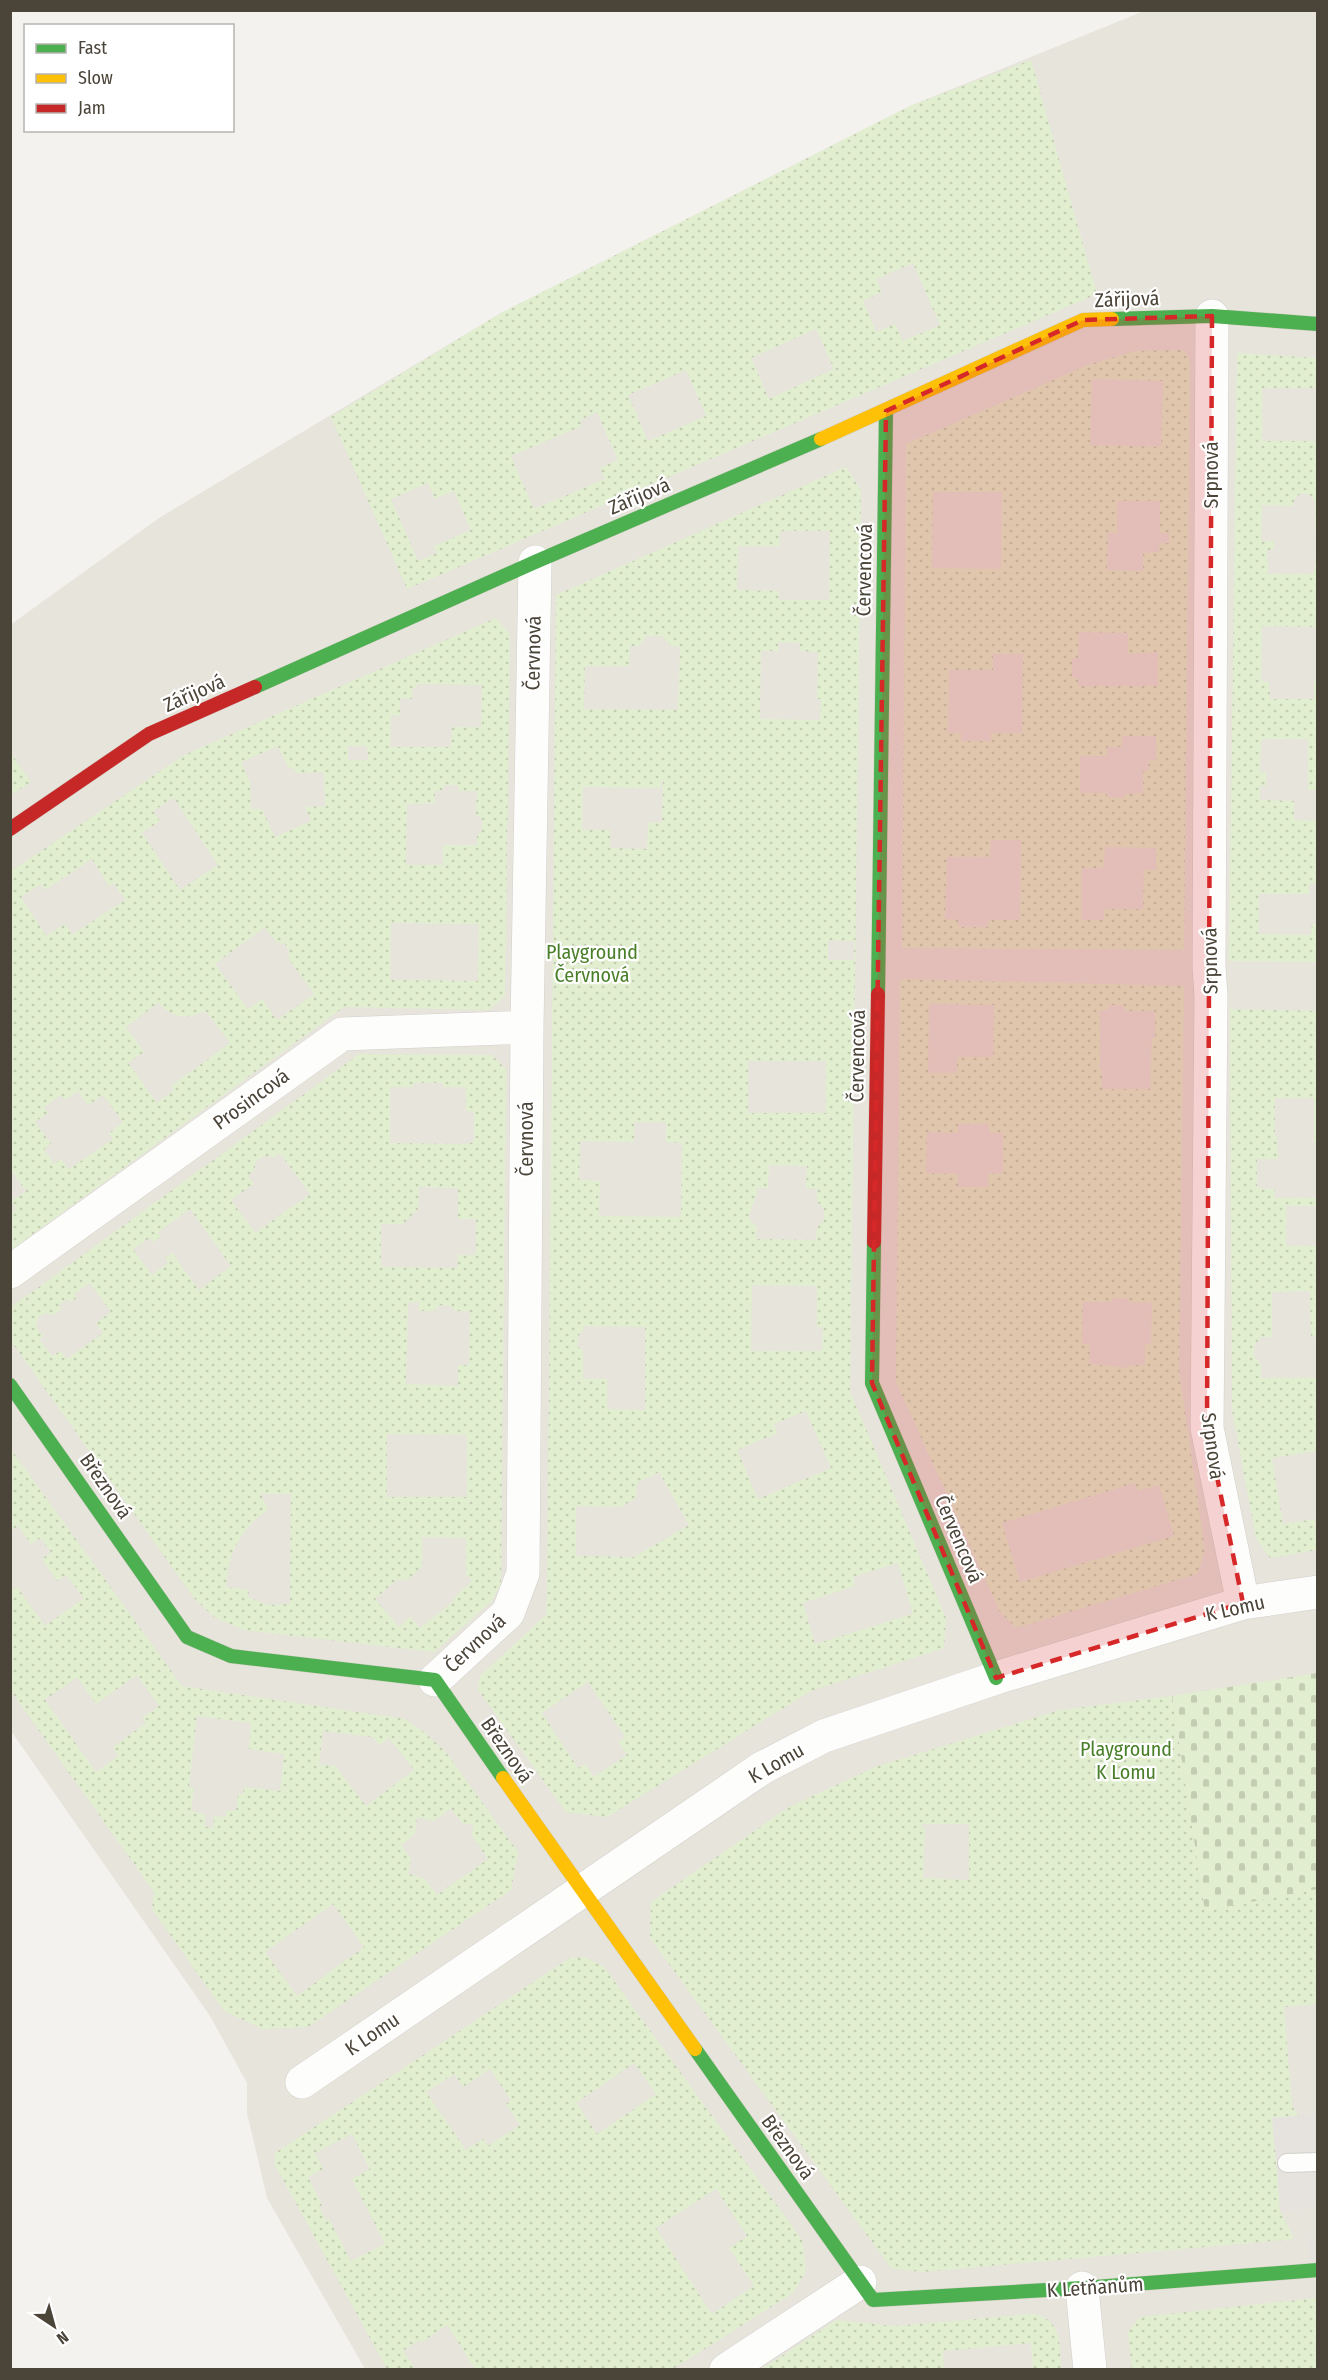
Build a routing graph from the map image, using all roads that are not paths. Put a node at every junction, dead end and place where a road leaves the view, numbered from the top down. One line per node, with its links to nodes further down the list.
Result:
1 (1212, 316): 2 (street, Zářijová); 3 (street, Zářijová); 10 (street, Srpnová)
2 (1317, 324)
3 (886, 411): 4 (street, Zářijová); 11 (street, Červencová)
4 (535, 562): 5 (street, Zářijová); 6 (street, Červnová)
5 (10, 830)
6 (527, 1027): 7 (street, Prosincová); 12 (street, Červnová)
7 (10, 1272)
8 (10, 1385): 12 (street, Březnová)
9 (1317, 1592): 10 (street, K Lomu)
10 (1243, 1603): 11 (street, K Lomu)
11 (996, 1678): 13 (street, K Lomu)
12 (435, 1680): 13 (street, Březnová)
13 (582, 1892): 14 (street, K Lomu); 19 (street, Březnová)
14 (302, 2082)
15 (1317, 2162): 16 (lane)
16 (1287, 2163)
17 (1317, 2270): 18 (street, K Letňanům)
18 (1082, 2288): 19 (street, K Letňanům); 21 (street)
19 (866, 2291): 20 (street)
20 (726, 2370)
21 (1090, 2370)

